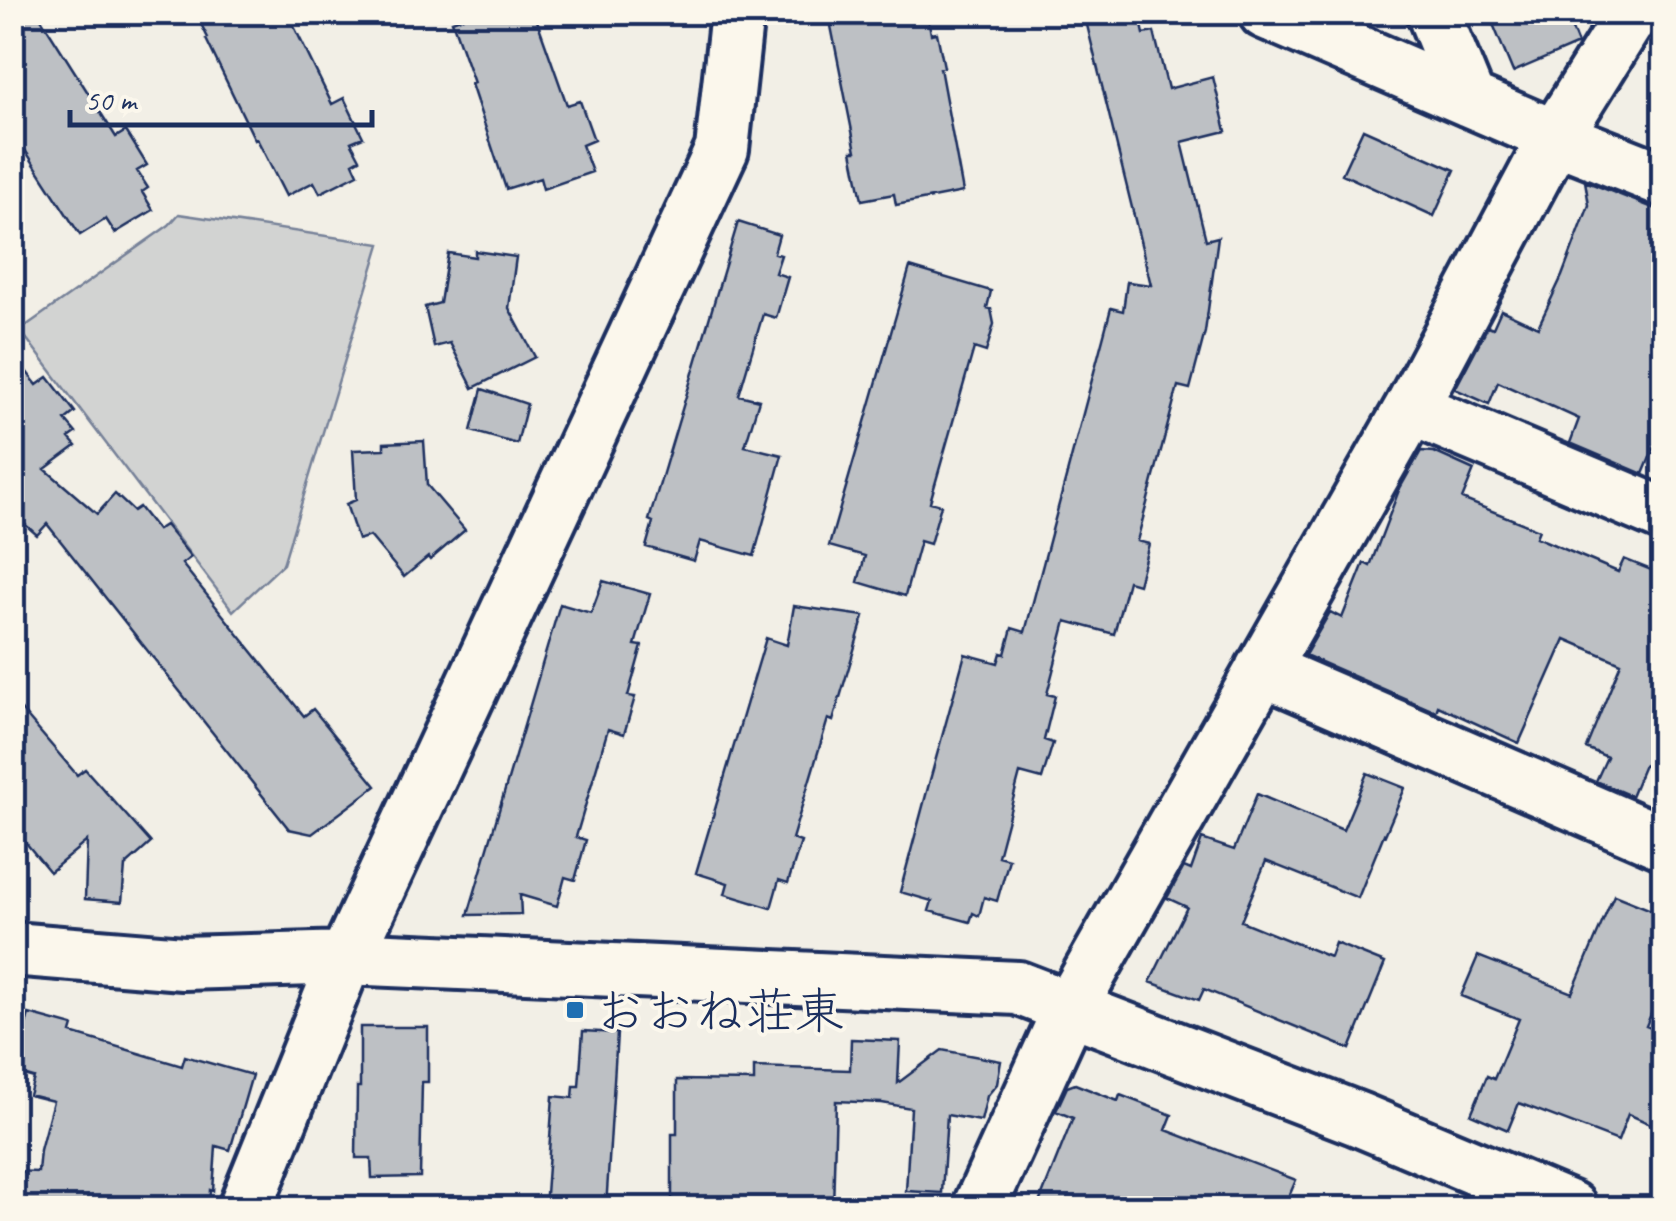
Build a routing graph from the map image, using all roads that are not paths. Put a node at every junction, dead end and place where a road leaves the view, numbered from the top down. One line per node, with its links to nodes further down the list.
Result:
1 (737, 12): 13 (street)
2 (1265, 12): 5 (street)
3 (1433, 12): 5 (street)
4 (1633, 12): 6 (street)
5 (1469, 100): 6 (street)
6 (1555, 136): 7 (street); 8 (street)
7 (1664, 180)
8 (1411, 408): 9 (street); 10 (street)
9 (1664, 514)
10 (1262, 669): 11 (street); 14 (street)
11 (1664, 842)
12 (12, 949): 13 (street)
13 (346, 958): 14 (street); 15 (street)
14 (1070, 1008): 16 (street); 17 (street)
15 (245, 1208)
16 (979, 1208)
17 (1570, 1208)

